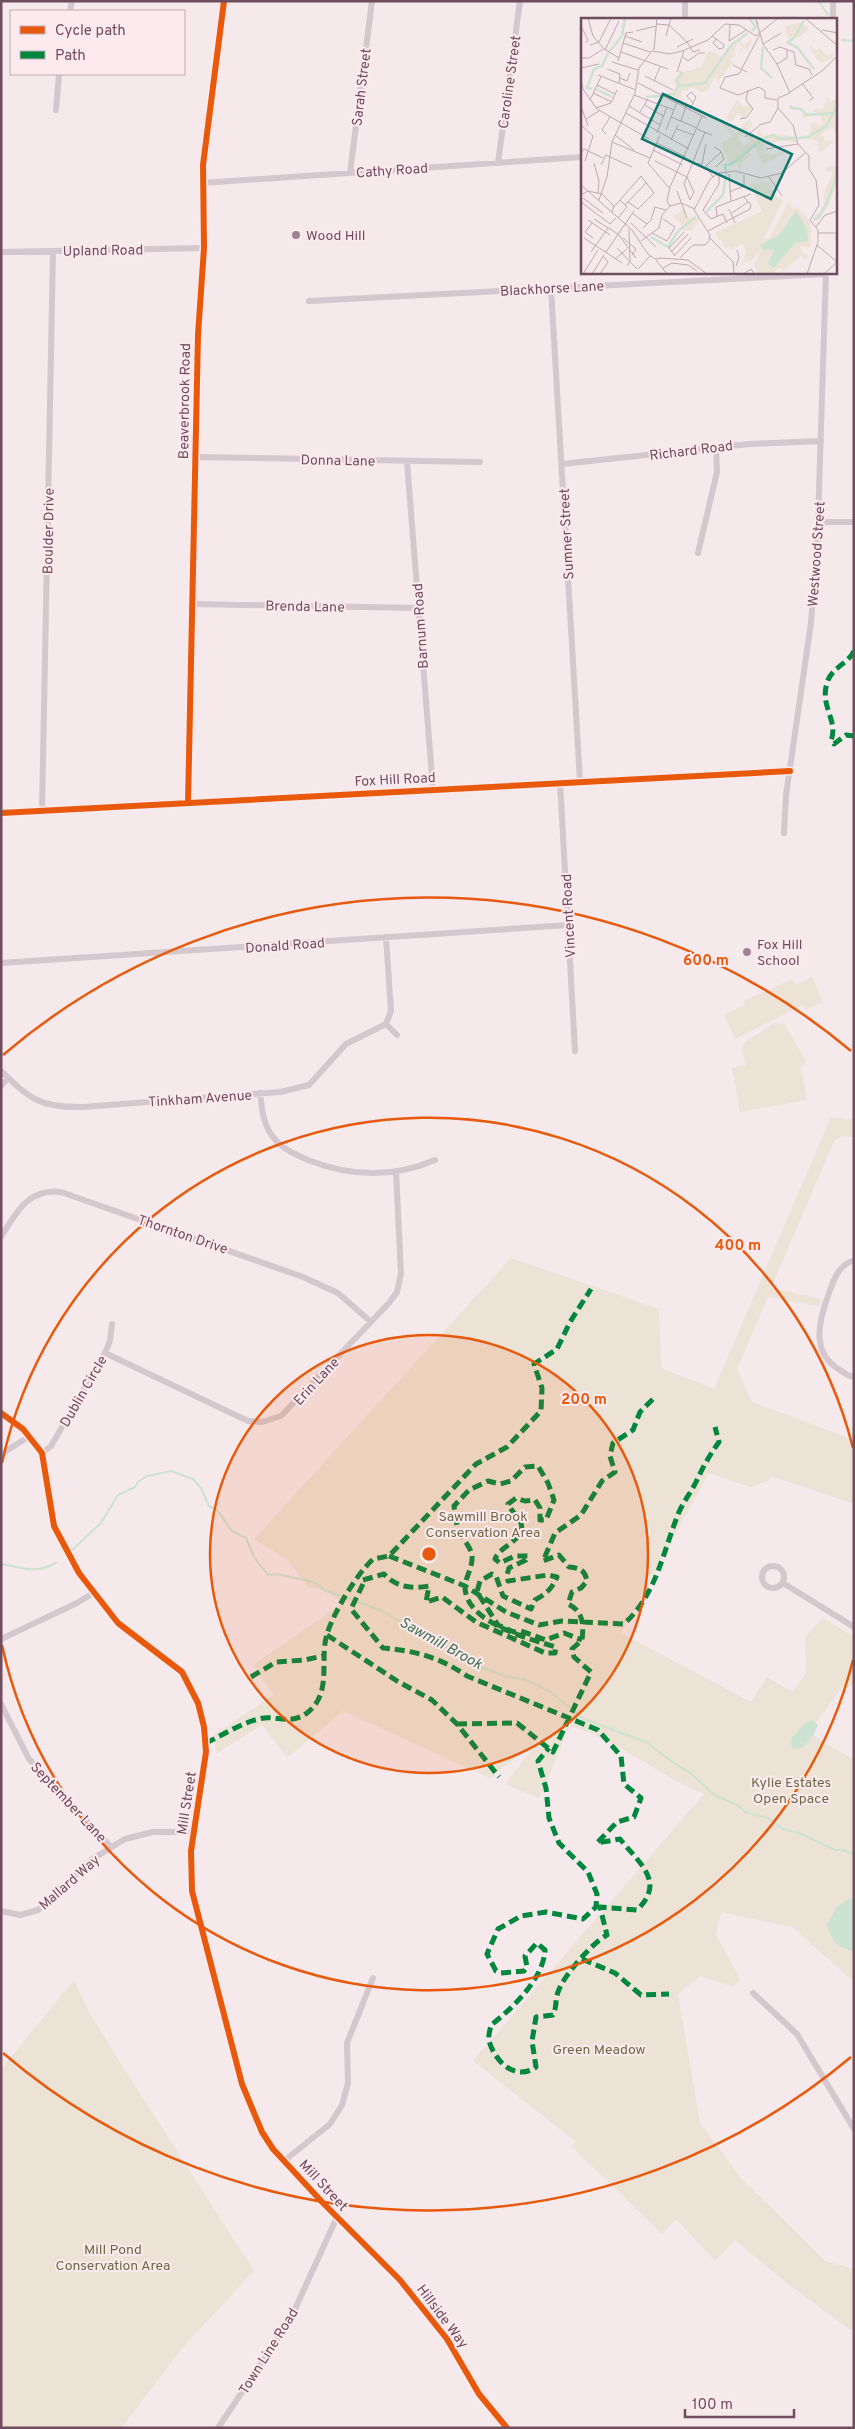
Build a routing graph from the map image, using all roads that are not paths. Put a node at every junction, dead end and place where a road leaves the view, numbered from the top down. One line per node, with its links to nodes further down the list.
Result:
1 (224, 1): 13 (street, Beaverbrook Road)
2 (372, 1): 12 (street, Sarah Street)
3 (520, 1): 11 (street, Caroline Street)
4 (685, 1): 6 (street)
5 (833, 1): 7 (street)
6 (685, 18)
7 (833, 18)
8 (60, 75): 9 (street)
9 (56, 110)
10 (581, 157): 11 (street, Cathy Road)
11 (498, 163): 12 (street, Cathy Road)
12 (350, 173): 13 (street, Cathy Road)
13 (202, 184): 14 (street, Beaverbrook Road)
14 (204, 248): 15 (street, Upland Road); 25 (street, Beaverbrook Road)
15 (54, 251): 16 (street, Upland Road); 39 (street, Boulder Drive)
16 (1, 252)
17 (682, 274): 20 (street)
18 (808, 274): 20 (street, Blackhorse Lane)
19 (826, 274): 23 (street, Westwood Street)
20 (681, 281): 21 (street, Blackhorse Lane)
21 (551, 288): 22 (street, Blackhorse Lane); 28 (street, Sumner Street)
22 (309, 301)
23 (821, 441): 24 (street, Richard Road); 29 (street, Westwood Street)
24 (716, 447): 28 (street, Richard Road); 31 (street)
25 (195, 457): 26 (street, Donna Lane); 32 (street, Beaverbrook Road)
26 (407, 462): 27 (street, Donna Lane); 33 (street, Barnum Road)
27 (480, 462)
28 (562, 464): 35 (street, Sumner Street)
29 (818, 522): 30 (street); 34 (street, Westwood Street)
30 (854, 522)
31 (698, 553)
32 (192, 604): 33 (street, Brenda Lane); 38 (street, Beaverbrook Road)
33 (419, 608): 37 (street, Barnum Road)
34 (790, 771): 35 (street, Fox Hill Road); 41 (street, Westwood Street)
35 (580, 780): 36 (street, Fox Hill Road)
36 (560, 782): 37 (street, Fox Hill Road); 42 (street, Vincent Road)
37 (433, 789): 38 (street, Fox Hill Road)
38 (188, 803): 39 (street, Fox Hill Road)
39 (42, 810): 40 (street, Fox Hill Road)
40 (1, 813)
41 (784, 833)
42 (568, 926): 43 (street, Donald Road); 47 (street, Vincent Road)
43 (386, 937): 44 (street, Donald Road); 45 (street)
44 (1, 963)
45 (386, 1024): 46 (street); 51 (street, Tinkham Avenue)
46 (397, 1035)
47 (575, 1051)
48 (1, 1071): 49 (street, Tinkham Avenue)
49 (8, 1078): 50 (street); 51 (street, Tinkham Avenue)
50 (1, 1086)
51 (260, 1094): 53 (street)
52 (435, 1160): 53 (street)
53 (396, 1171): 56 (street, Erin Lane)
54 (1, 1238): 56 (street, Thornton Drive)
55 (854, 1260): 59 (street)
56 (371, 1322): 58 (street, Erin Lane)
57 (112, 1324): 58 (street, Dublin Circle)
58 (106, 1353): 62 (street, Dublin Circle)
59 (854, 1377)
60 (1, 1413): 61 (street, Mill Street)
61 (30, 1436): 62 (street, Mill Street); 63 (street)
62 (42, 1453): 65 (street, Mill Street)
63 (1, 1454)
64 (783, 1583): 66 (street)
65 (92, 1593): 67 (street); 69 (street, Mill Street)
66 (854, 1627)
67 (1, 1639)
68 (1, 1704): 70 (street, September Lane)
69 (193, 1832): 70 (street, Mallard Way); 75 (street, Mill Street)
70 (111, 1847): 71 (street, Mallard Way)
71 (1, 1910)
72 (373, 1978): 75 (street)
73 (753, 1993): 74 (street)
74 (854, 2129)
75 (284, 2161): 76 (street, Mill Street)
76 (337, 2217): 77 (street, Mill Street); 78 (street, Town Line Road)
77 (348, 2228): 79 (street, Hillside Way)
78 (218, 2428)
79 (507, 2428)

